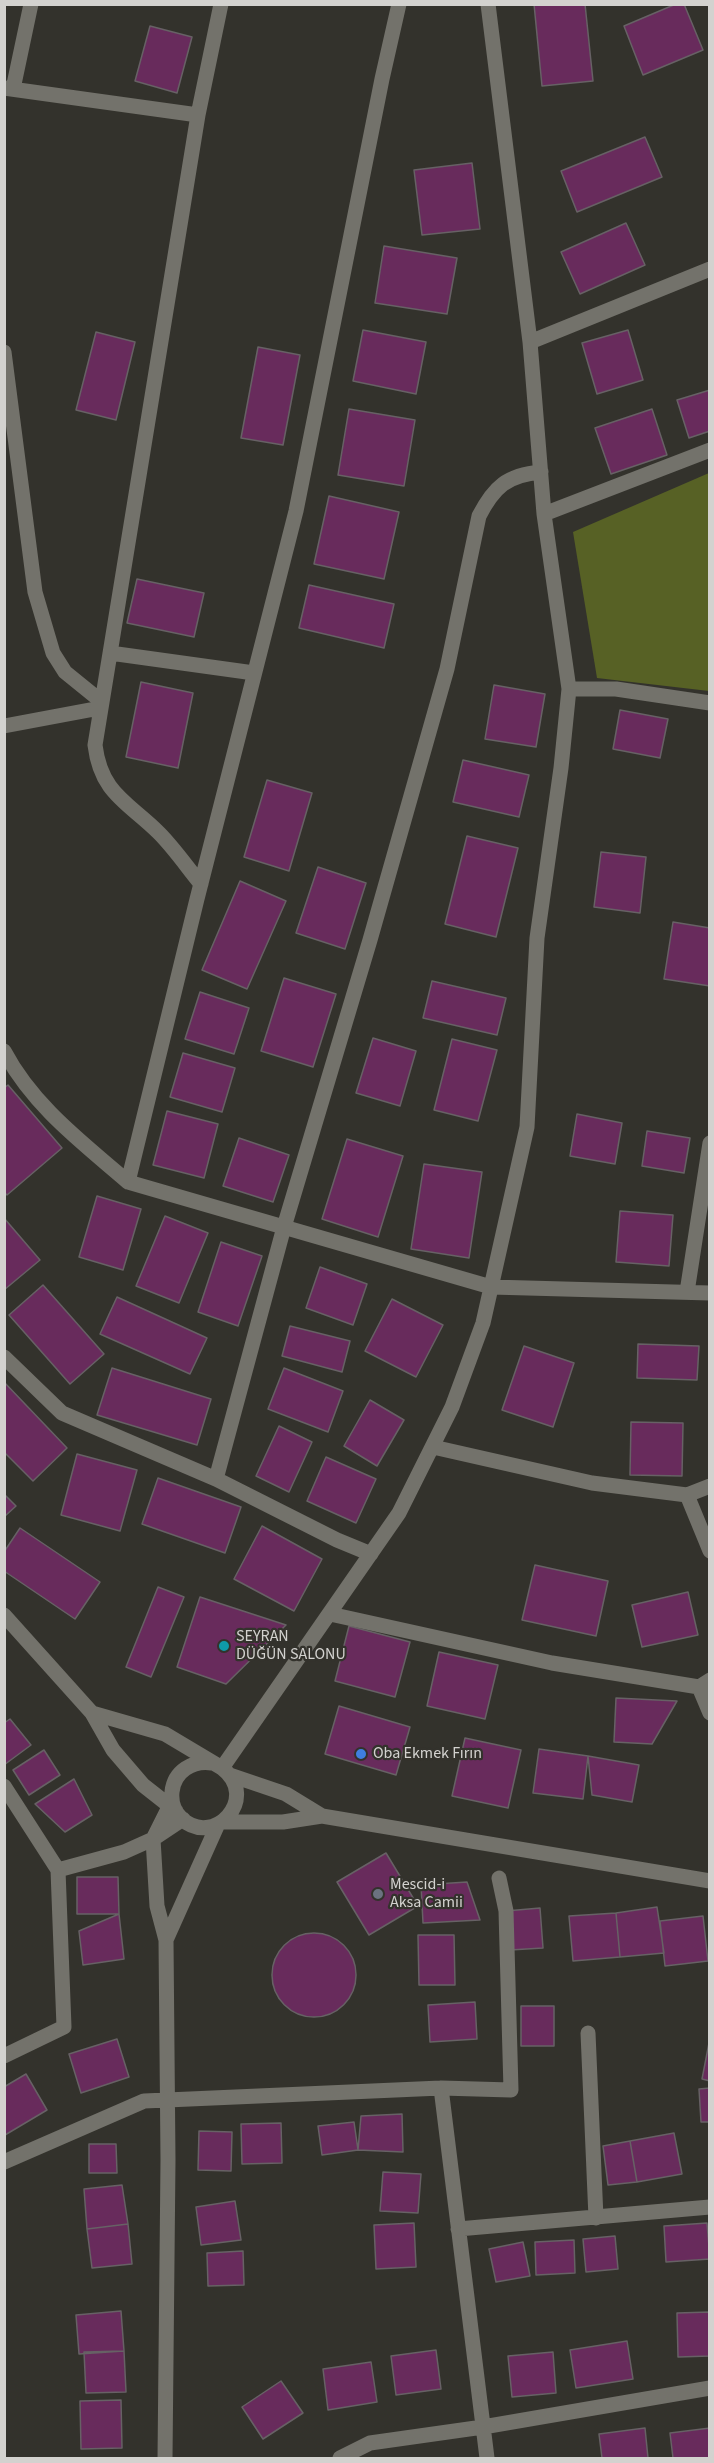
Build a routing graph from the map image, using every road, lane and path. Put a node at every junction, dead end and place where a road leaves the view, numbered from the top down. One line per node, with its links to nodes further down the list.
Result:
1 (31, 4): 5 (street)
2 (220, 4): 6 (street)
3 (399, 4): 14 (street)
4 (488, 4): 8 (street)
5 (9, 88): 6 (street)
6 (198, 115): 13 (street)
7 (710, 269): 8 (street)
8 (530, 342): 11 (street)
9 (4, 352): 17 (street)
10 (710, 450): 12 (street)
11 (541, 472): 12 (street); 23 (street)
12 (544, 514): 15 (street)
13 (110, 653): 14 (street); 17 (street)
14 (254, 673): 19 (street)
15 (569, 689): 16 (street); 24 (street)
16 (710, 703)
17 (101, 705): 18 (street); 19 (street)
18 (4, 726)
19 (201, 884): 22 (street)
20 (4, 1051): 22 (street)
21 (710, 1143): 25 (street)
22 (129, 1182): 23 (street)
23 (284, 1227): 24 (street); 29 (street)
24 (491, 1287): 25 (street); 28 (street)
25 (687, 1292): 26 (street)
26 (710, 1293)
27 (4, 1356): 29 (street)
28 (433, 1447): 31 (street); 33 (street)
29 (216, 1479): 33 (street)
30 (710, 1486): 31 (street)
31 (687, 1495): 32 (street)
32 (710, 1551)
33 (371, 1554): 34 (street)
34 (330, 1614): 36 (street); 39 (street)
35 (4, 1616): 37 (street)
36 (704, 1684): 38 (street)
37 (92, 1713): 39 (street); 41 (street)
38 (710, 1713)
39 (222, 1769): 41 (street); 42 (street); 43 (street)
40 (4, 1786): 45 (street)
41 (175, 1809): 43 (street); 44 (street)
42 (322, 1815): 43 (street); 47 (street)
43 (220, 1823): 48 (street)
44 (153, 1839): 45 (street); 48 (street)
45 (58, 1870): 50 (street)
46 (499, 1878): 51 (street)
47 (710, 1881)
48 (166, 1940): 52 (street)
49 (588, 2033): 55 (street)
50 (4, 2056)
51 (441, 2088): 52 (street); 56 (street)
52 (168, 2100): 53 (street); 59 (street)
53 (4, 2162)
54 (710, 2207): 55 (street)
55 (596, 2218): 56 (street)
56 (458, 2229): 58 (street)
57 (710, 2388): 58 (street)
58 (483, 2427): 60 (street); 61 (street)
59 (165, 2458)
60 (340, 2458)
61 (487, 2458)

